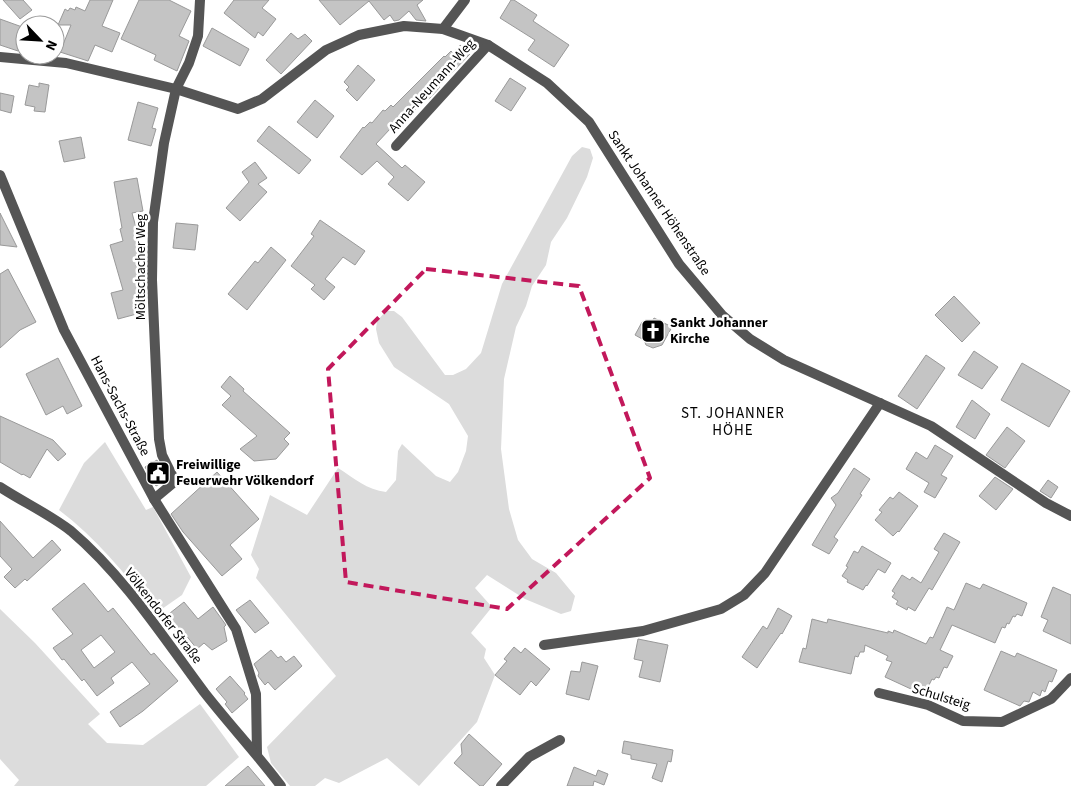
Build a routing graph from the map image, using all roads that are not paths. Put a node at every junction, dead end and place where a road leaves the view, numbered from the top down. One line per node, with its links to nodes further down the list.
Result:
1 (200, 0): 6 (street, Möltschacher Weg)
2 (465, 0): 3 (street)
3 (443, 29): 4 (street, Sankt Johanner Höhenstraße); 6 (street, Sankt Johanner Höhenstraße)
4 (488, 45): 7 (street, Anna-Neumann-Weg); 9 (street, Sankt Johanner Höhenstraße)
5 (0, 57): 6 (street, Sankt Johanner Höhenstraße)
6 (176, 88): 11 (street, Möltschacher Weg)
7 (396, 146)
8 (0, 175): 11 (street, Hans-Sachs-Straße)
9 (880, 403): 12 (street, Sankt Johanner Höhenstraße); 13 (street)
10 (0, 487): 17 (street, Völkendorfer Straße)
11 (154, 499): 17 (street, Hans-Sachs-Straße)
12 (1071, 516)
13 (544, 645)
14 (1071, 678): 15 (street, Schulsteig)
15 (879, 693)
16 (560, 740): 19 (street)
17 (257, 755): 18 (street, Völkendorfer Straße)
18 (282, 786)
19 (501, 786)

